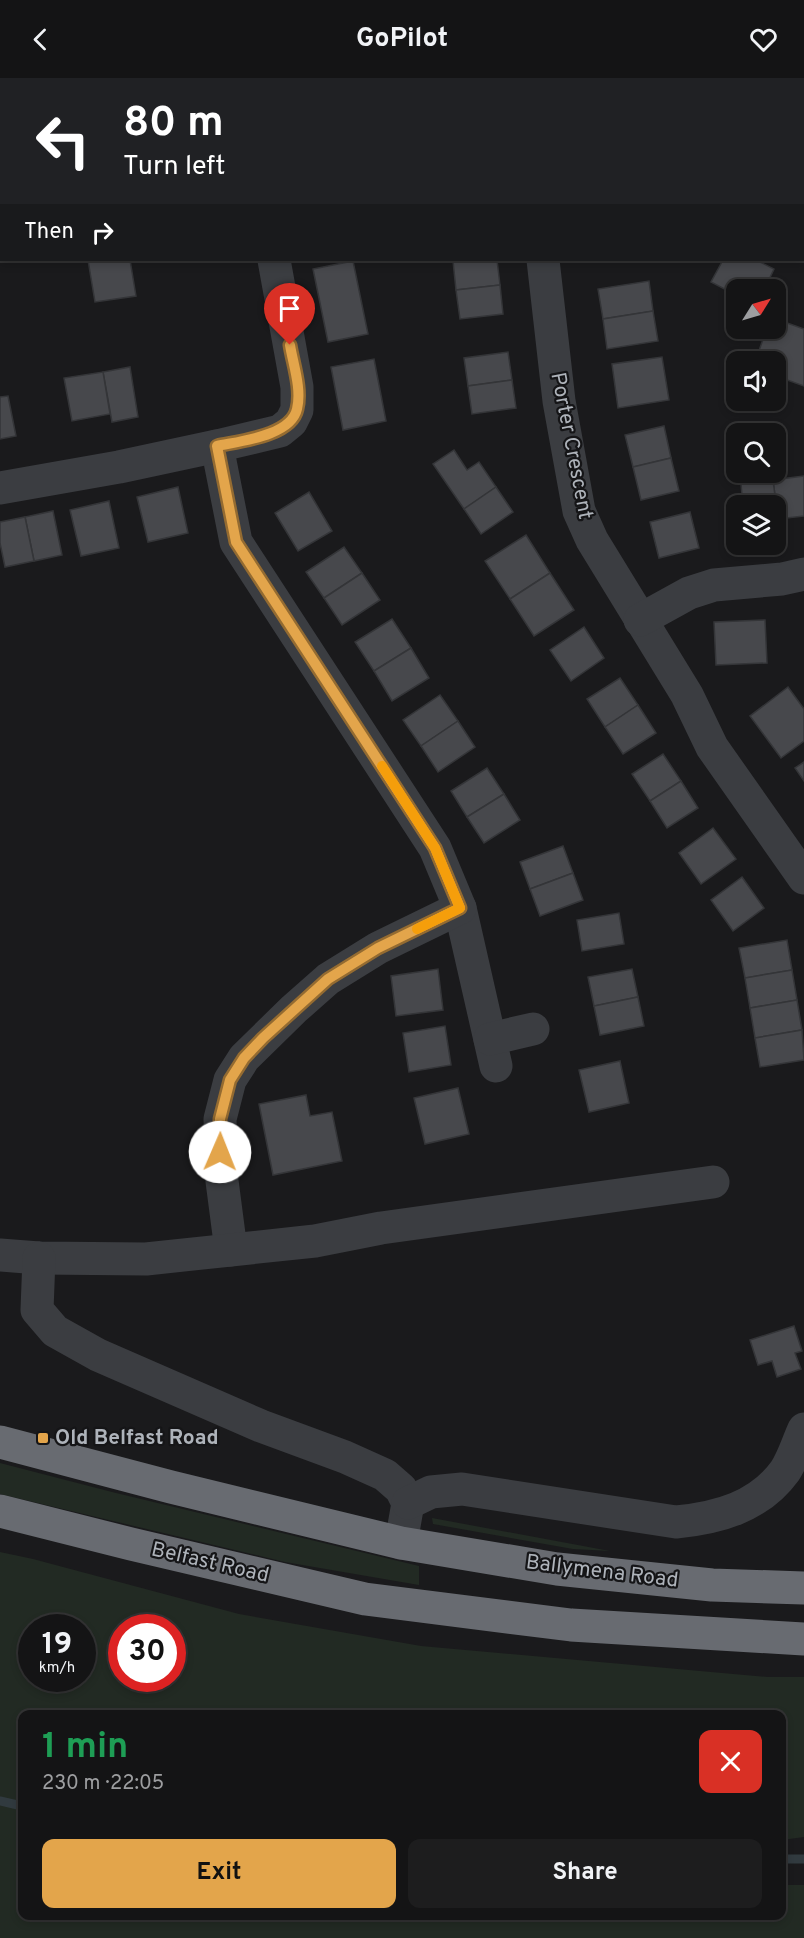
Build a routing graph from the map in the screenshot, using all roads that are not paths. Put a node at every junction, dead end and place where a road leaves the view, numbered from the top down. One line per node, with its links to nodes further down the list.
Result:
1 (274, 261): 3 (street)
2 (543, 261): 6 (street, Porter Crescent)
3 (217, 446): 4 (street); 8 (street)
4 (0, 488)
5 (804, 574): 6 (street)
6 (640, 620): 7 (street, Porter Crescent)
7 (804, 878)
8 (460, 908): 9 (street); 11 (street)
9 (533, 1029)
10 (713, 1182): 11 (street)
11 (231, 1250): 13 (street)
12 (0, 1255): 13 (street)
13 (39, 1258): 16 (street)
14 (804, 1429): 16 (street)
15 (0, 1442): 18 (highway)
16 (408, 1503): 18 (street)
17 (0, 1511): 20 (highway, Belfast Road)
18 (401, 1543): 19 (highway, Ballymena Road)
19 (804, 1587)
20 (804, 1638)

